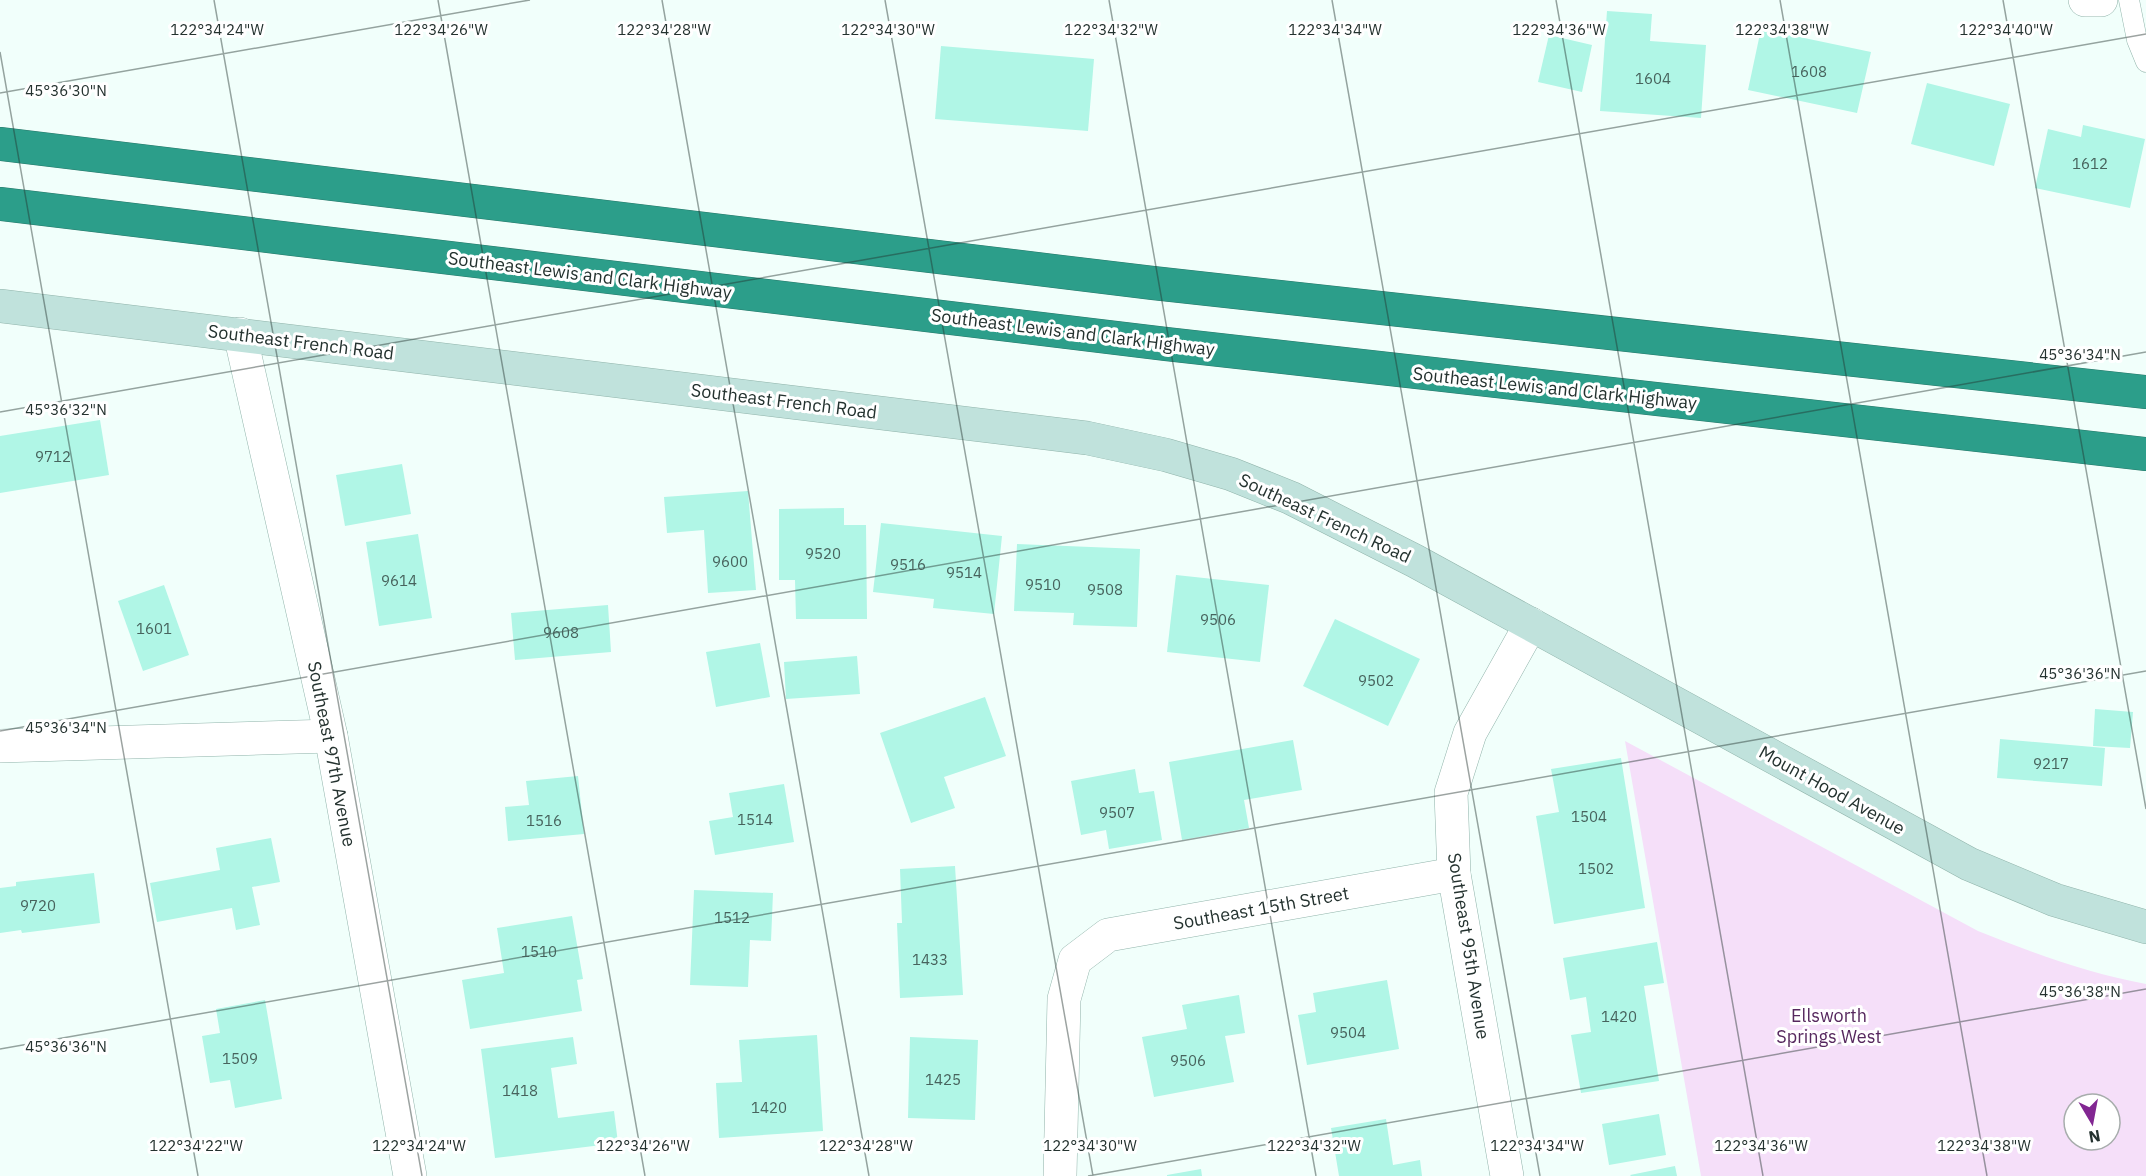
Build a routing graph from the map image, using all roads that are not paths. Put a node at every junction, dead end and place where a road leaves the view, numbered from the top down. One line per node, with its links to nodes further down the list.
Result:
1 (2085, 0): 2 (street)
2 (2102, 0)
3 (2129, 0): 4 (lane)
4 (2146, 62)
5 (0, 144): 9 (highway)
6 (0, 204): 10 (highway, Southeast Lewis and Clark Highway)
7 (0, 306): 8 (street, Southeast French Road)
8 (240, 334): 11 (street, Southeast French Road); 12 (street, Southeast 97th Avenue)
9 (2146, 392)
10 (2146, 454)
11 (1531, 624): 14 (street, Southeast 95th Avenue); 15 (street, Mount Hood Avenue)
12 (331, 736): 13 (street); 16 (street, Southeast 97th Avenue)
13 (0, 746)
14 (1454, 874): 17 (street, Southeast 15th Street); 18 (street, Southeast 95th Avenue)
15 (2146, 927)
16 (410, 1176)
17 (1060, 1176)
18 (1507, 1176)

